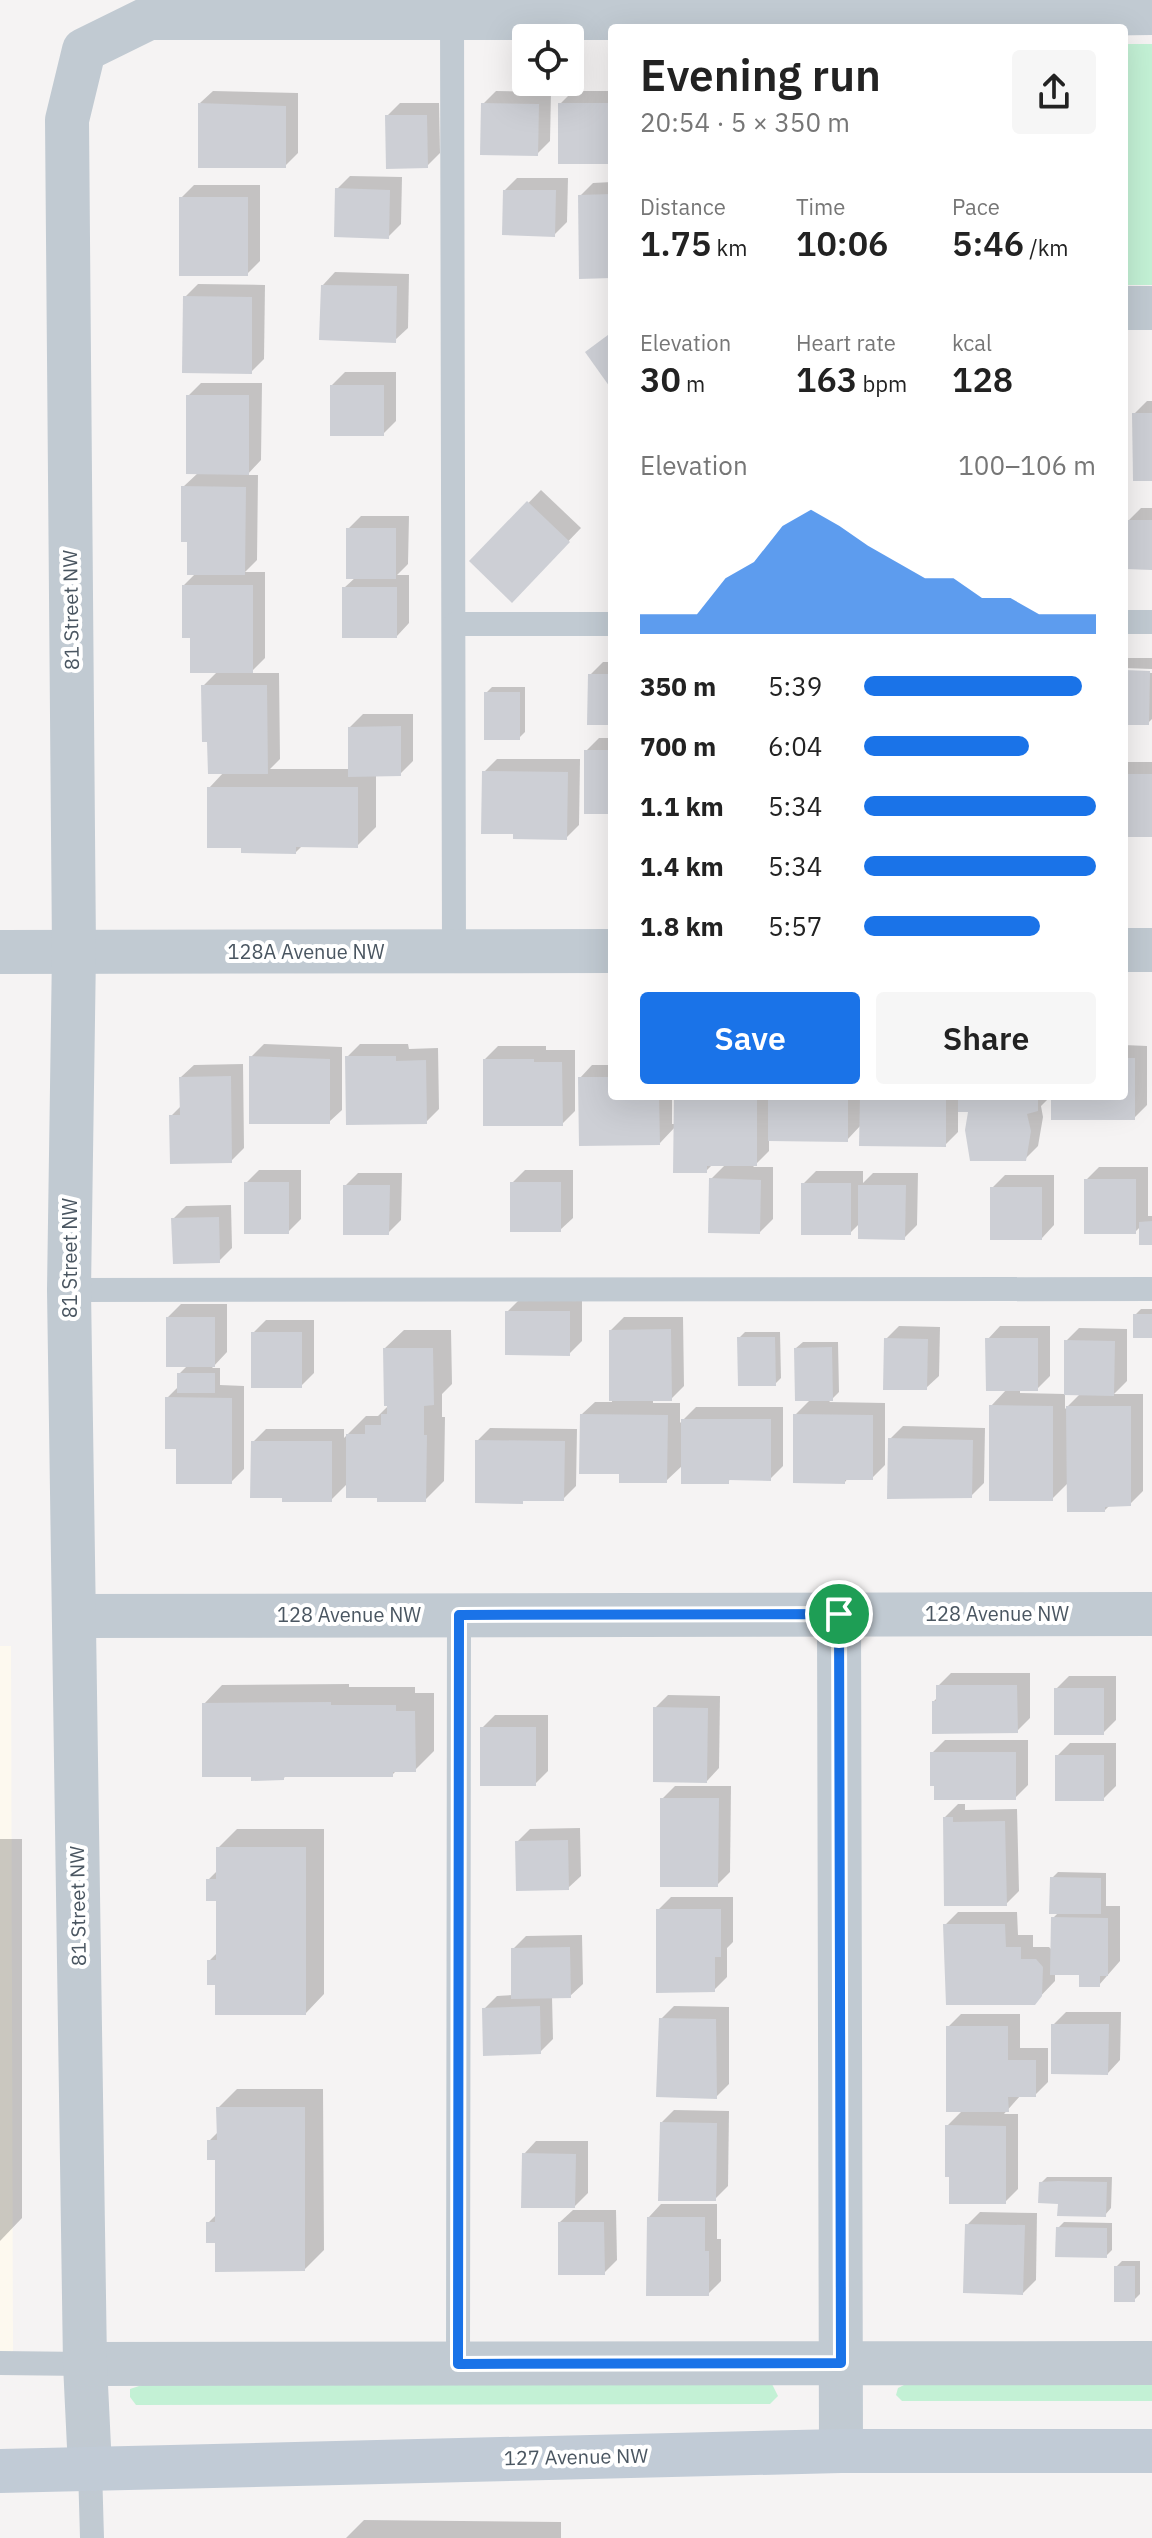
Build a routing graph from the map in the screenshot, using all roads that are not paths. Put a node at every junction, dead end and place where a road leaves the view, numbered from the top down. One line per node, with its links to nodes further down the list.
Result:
1 (1152, 13): 3 (street)
2 (452, 17): 3 (street); 8 (lane); 15 (street, 81 Street NW)
3 (766, 23)
4 (1128, 308): 5 (street)
5 (1152, 308)
6 (1128, 622): 7 (lane)
7 (1152, 622)
8 (455, 624): 9 (lane); 12 (lane)
9 (608, 624)
10 (1128, 950): 11 (street)
11 (1152, 950)
12 (454, 951): 13 (street, 128A Avenue NW); 15 (street, 128A Avenue NW)
13 (608, 951)
14 (0, 952): 15 (street, 128A Avenue NW)
15 (74, 952): 17 (street, 81 Street NW)
16 (1152, 1289): 17 (lane)
17 (69, 1290): 21 (street, 81 Street NW)
18 (839, 1614): 19 (street, 128 Avenue NW); 20 (street, 128 Avenue NW); 23 (street)
19 (1152, 1614)
20 (459, 1615): 21 (street, 128 Avenue NW); 26 (lane)
21 (74, 1616): 25 (street, 81 Street NW)
22 (0, 2363): 25 (lane)
23 (841, 2363): 24 (street); 26 (street); 27 (street)
24 (1152, 2363)
25 (85, 2364): 26 (street); 29 (street, 81 Street NW)
26 (458, 2364)
27 (841, 2451): 28 (street, 127 Avenue NW); 29 (street, 127 Avenue NW)
28 (1152, 2451)
29 (90, 2468): 30 (street, 127 Avenue NW); 31 (lane)
30 (0, 2471)
31 (92, 2538)

